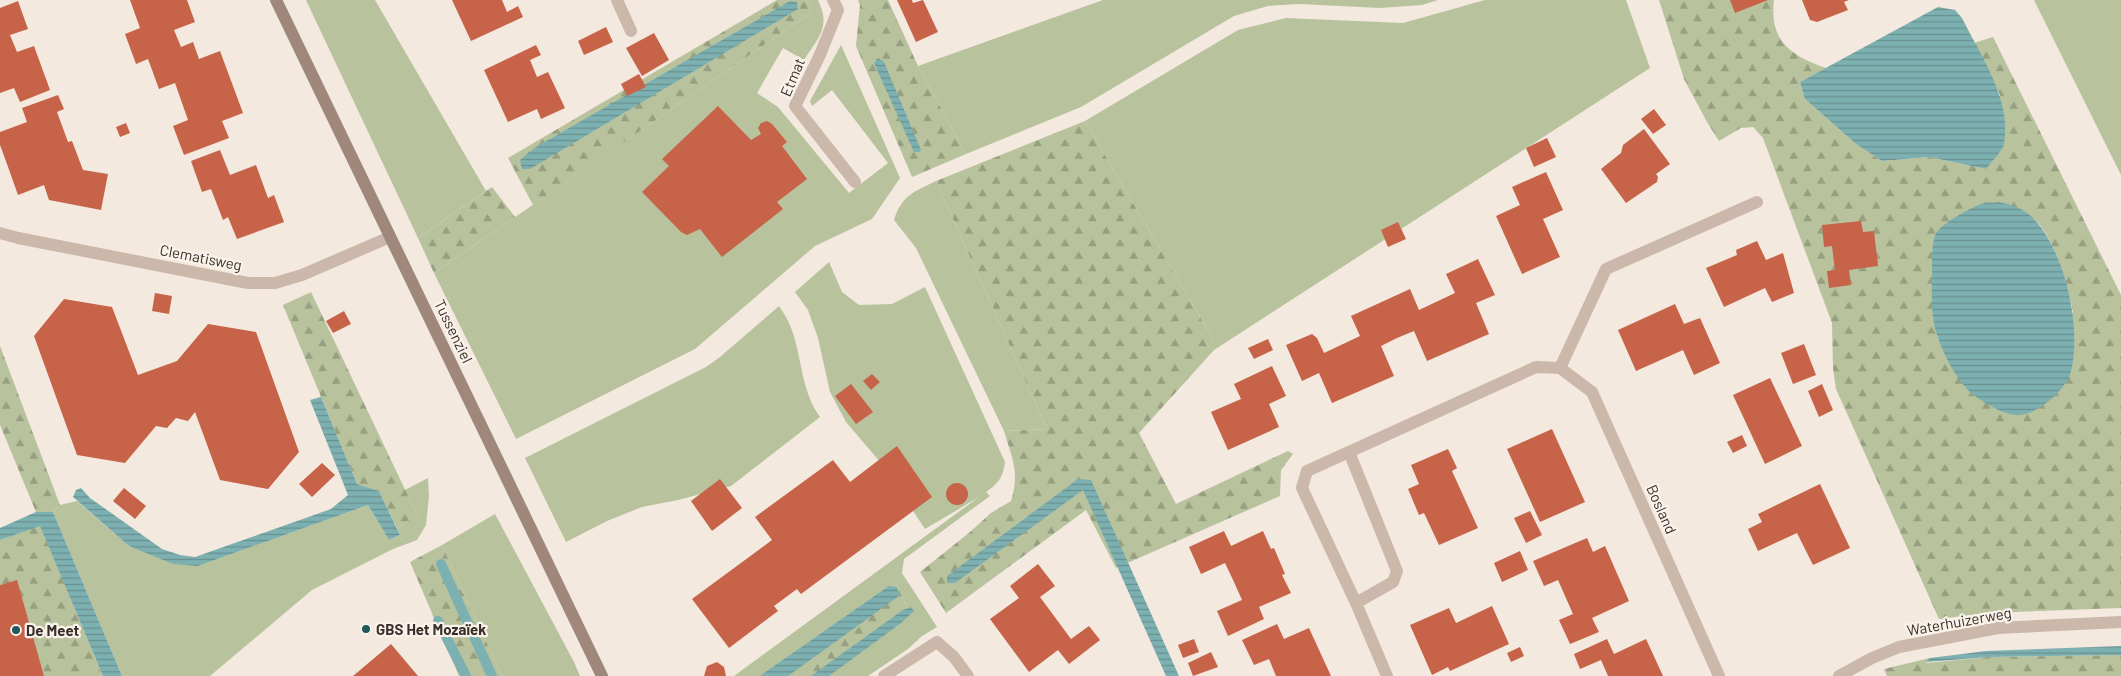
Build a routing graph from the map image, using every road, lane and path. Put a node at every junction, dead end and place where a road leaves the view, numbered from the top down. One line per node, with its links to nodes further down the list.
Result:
1 (276, 0): 8 (street, Tussenziel)
2 (617, 0): 4 (street)
3 (833, 0): 5 (street, Etmat)
4 (631, 31)
5 (855, 182)
6 (1757, 202): 9 (street)
7 (0, 233): 8 (street, Clematisweg)
8 (390, 237): 13 (street, Tussenziel)
9 (1560, 368): 10 (street); 17 (street, Bosland)
10 (1349, 452): 11 (street); 11 (street)
11 (1356, 603): 16 (street)
12 (2121, 622): 18 (street, Waterhuizerweg)
13 (602, 676)
14 (884, 676): 15 (street)
15 (968, 676)
16 (1388, 676)
17 (1719, 676)
18 (1839, 676)

